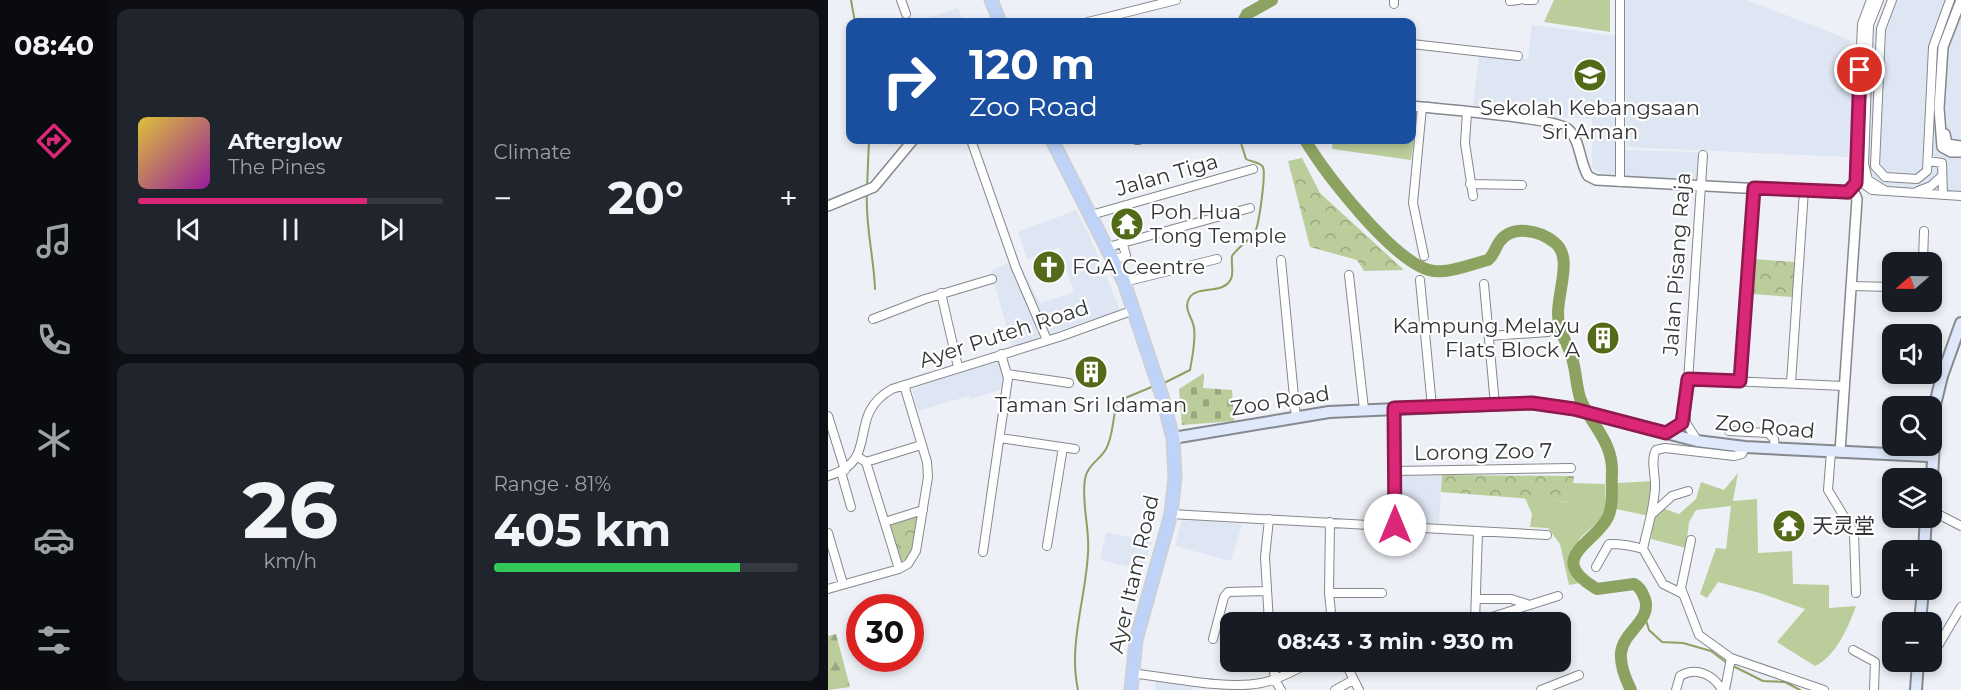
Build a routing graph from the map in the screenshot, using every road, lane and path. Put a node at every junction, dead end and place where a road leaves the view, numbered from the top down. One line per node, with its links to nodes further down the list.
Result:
1 (901, 0): 14 (street)
2 (991, 0): 16 (main road)
3 (1176, 0): 17 (street)
4 (1519, 0): 13 (street)
5 (1525, 0): 6 (street)
6 (1534, 0)
7 (1620, 0): 41 (street)
8 (1871, 0): 35 (street)
9 (1879, 0): 19 (street)
10 (1892, 0): 20 (street)
11 (1950, 0): 21 (street)
12 (1961, 0): 22 (street)
13 (1510, 1)
14 (906, 14)
15 (1961, 14): 34 (street)
16 (998, 18)
17 (1104, 18)
18 (1416, 44): 23 (street)
19 (1868, 44): 20 (street); 24 (street)
20 (1880, 44): 25 (street)
21 (1932, 47): 22 (street); 28 (street)
22 (1943, 47): 29 (street)
23 (1518, 56)
24 (1865, 104): 25 (street); 42 (street)
25 (1877, 104): 38 (street)
26 (1416, 106): 27 (street)
27 (1422, 107): 30 (street); 60 (street)
28 (1929, 107): 29 (street); 38 (street)
29 (1939, 108): 36 (street)
30 (1467, 112): 41 (street); 43 (street)
31 (909, 144): 53 (street)
32 (972, 144): 77 (street)
33 (1054, 144): 55 (main road, Ayer Itam Road)
34 (1961, 146)
35 (1857, 147): 42 (street); 48 (street)
36 (1961, 152)
37 (1703, 155): 45 (street, Jalan Pisang Raja)
38 (1928, 161): 40 (street)
39 (1253, 169): 55 (street, Jalan Tiga)
40 (1942, 176): 49 (street); 50 (street)
41 (1620, 182): 45 (street)
42 (1866, 183): 49 (street)
43 (1470, 184): 44 (street); 51 (street)
44 (1522, 185)
45 (1701, 186): 46 (street); 81 (street, Jalan Pisang Raja)
46 (1754, 188): 47 (street); 82 (street)
47 (1804, 190): 48 (street); 84 (street)
48 (1848, 192): 69 (street)
49 (1914, 192): 50 (street)
50 (1943, 195): 52 (street)
51 (1473, 196)
52 (1961, 196)
53 (828, 206)
54 (1250, 208): 57 (street)
55 (1091, 215): 58 (main road, Ayer Itam Road)
56 (1924, 231): 59 (street)
57 (1122, 242): 58 (street); 62 (street)
58 (1108, 247): 62 (main road, Ayer Itam Road)
59 (1923, 252)
60 (1424, 256)
61 (1217, 259): 67 (street)
62 (1114, 260): 67 (main road, Ayer Itam Road)
63 (1281, 260): 94 (street)
64 (1349, 275): 91 (street)
65 (992, 279): 71 (street)
66 (1420, 280): 89 (street)
67 (1124, 282): 72 (main road, Ayer Itam Road)
68 (1484, 284): 76 (street)
69 (1851, 286): 70 (street); 86 (street)
70 (1882, 287)
71 (941, 294): 73 (street); 79 (street)
72 (1134, 310): 77 (street, Ayer Puteh Road); 98 (main road, Ayer Itam Road)
73 (873, 319)
74 (1961, 323): 87 (main road)
75 (1548, 332): 76 (street)
76 (1489, 336): 88 (street)
77 (1047, 340): 78 (street, Ayer Puteh Road)
78 (1001, 354): 79 (street, Ayer Puteh Road); 80 (street)
79 (958, 368): 85 (street, Ayer Puteh Road)
80 (1008, 375): 83 (street); 97 (street)
81 (1688, 379): 82 (street); 92 (street, Jalan Pisang Raja)
82 (1740, 381): 84 (street)
83 (1069, 383)
84 (1791, 383): 86 (street)
85 (904, 385): 100 (street); 107 (street, Ayer Puteh Road)
86 (1843, 386): 105 (street)
87 (1937, 396)
88 (1495, 405): 89 (main road, Zoo Road); 96 (main road, Zoo Road)
89 (1432, 407): 90 (main road, Zoo Road)
90 (1394, 408): 91 (main road, Zoo Road); 111 (street)
91 (1364, 409): 94 (main road, Zoo Road)
92 (1686, 412): 96 (street); 99 (street, Jalan Pisang Raja)
93 (828, 416): 110 (street)
94 (1296, 418): 98 (main road, Zoo Road)
95 (1729, 431): 104 (street)
96 (1666, 433): 99 (main road, Zoo Road)
97 (1000, 438): 101 (street); 130 (street)
98 (1173, 438): 116 (main road, Ayer Itam Road)
99 (1697, 441): 102 (main road, Zoo Road)
100 (921, 445): 108 (street); 115 (street)
101 (1063, 447): 103 (street); 128 (street)
102 (1745, 447): 104 (main road, Zoo Road); 117 (street)
103 (1075, 449)
104 (1775, 449): 105 (main road, Zoo Road)
105 (1835, 452): 106 (main road, Zoo Road); 138 (street)
106 (1882, 452)
107 (858, 457): 108 (street); 110 (street)
108 (866, 462): 120 (street)
109 (1571, 468): 111 (street, Lorong Zoo 7)
110 (843, 471): 112 (street); 114 (street)
111 (1395, 471): 122 (street)
112 (828, 476)
113 (1688, 491): 117 (street)
114 (851, 507)
115 (923, 510): 120 (street); 132 (street)
116 (1171, 514): 119 (street); 159 (main road, Ayer Itam Road)
117 (1652, 514): 129 (street)
118 (1942, 516): 123 (street)
119 (1269, 519): 121 (street); 135 (street)
120 (885, 522): 132 (street)
121 (1330, 522): 122 (street); 136 (street)
122 (1395, 525): 124 (street)
123 (1961, 526)
124 (1478, 531): 126 (street); 141 (street)
125 (828, 533): 133 (street)
126 (1547, 535)
127 (1691, 540): 139 (street)
128 (1047, 546)
129 (1643, 549): 131 (street); 139 (street)
130 (983, 552)
131 (1596, 567)
132 (899, 569): 133 (street)
133 (843, 585): 134 (street)
134 (828, 589)
135 (1265, 591): 144 (street); 148 (street)
136 (1329, 593): 137 (street); 145 (street)
137 (1382, 593)
138 (1856, 593)
139 (1683, 594): 151 (street)
140 (1558, 596): 142 (street)
141 (1476, 599): 142 (street); 146 (street)
142 (1527, 604): 147 (street)
143 (1961, 608): 149 (street)
144 (1268, 612)
145 (1331, 612)
146 (1476, 612)
147 (1504, 612)
148 (1213, 639)
149 (1942, 643)
150 (1853, 650): 167 (street)
151 (1730, 663): 165 (street); 166 (street)
152 (1274, 672): 157 (street)
153 (1291, 672): 157 (street)
154 (1349, 672): 158 (street)
155 (1919, 672): 168 (main road)
156 (1579, 675): 163 (street)
157 (1275, 680): 159 (street); 160 (street)
158 (1353, 680): 161 (street); 162 (street)
159 (1130, 684)
160 (1281, 690)
161 (1335, 690)
162 (1359, 690)
163 (1541, 690)
164 (1676, 690): 165 (street)
165 (1724, 690)
166 (1824, 690)
167 (1874, 690)
168 (1916, 690)

